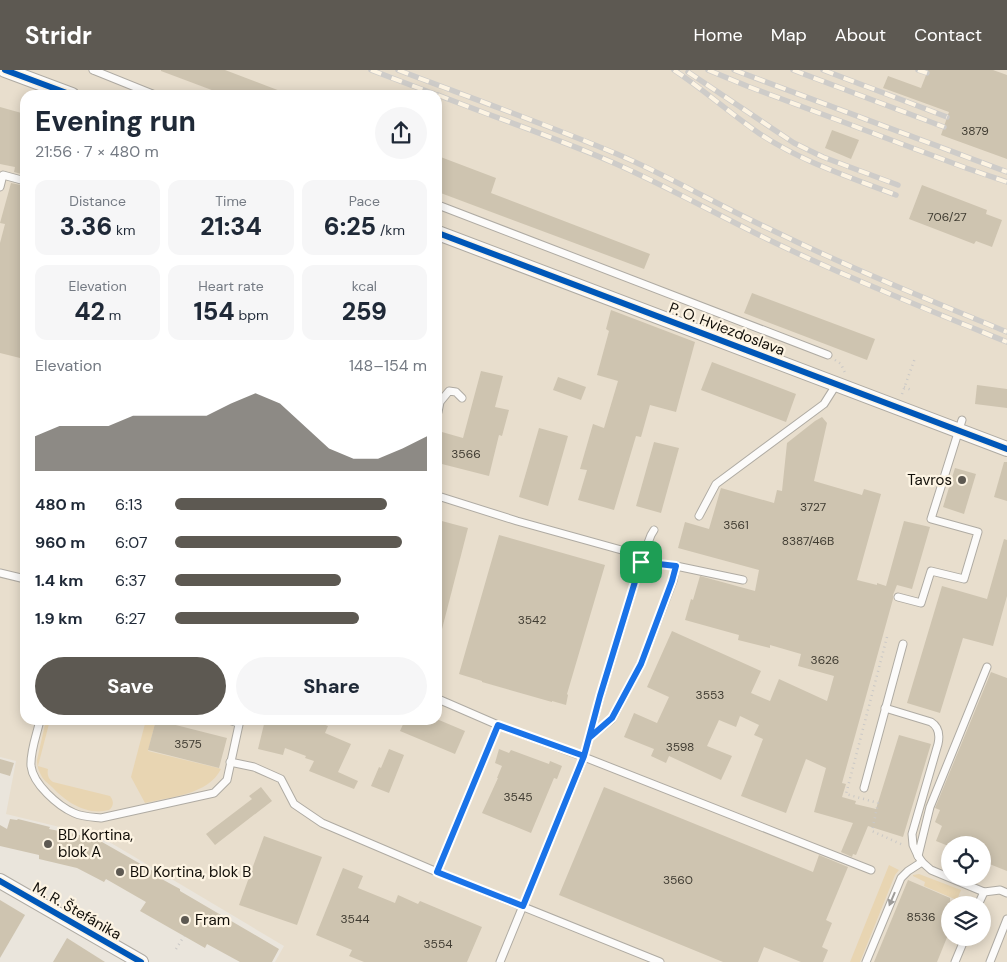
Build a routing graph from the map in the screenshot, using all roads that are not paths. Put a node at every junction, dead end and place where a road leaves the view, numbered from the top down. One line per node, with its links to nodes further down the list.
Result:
1 (5, 70): 3 (street)
2 (93, 70): 4 (lane)
3 (59, 90)
4 (143, 90)
5 (2, 175): 6 (lane); 7 (lane)
6 (20, 180)
7 (0, 188)
8 (442, 206): 10 (lane)
9 (442, 235): 11 (street, P. O. Hviezdoslava)
10 (828, 355)
11 (840, 386): 14 (street, P. O. Hviezdoslava); 17 (lane)
12 (462, 398): 13 (lane)
13 (442, 400)
14 (960, 426): 15 (street, P. O. Hviezdoslava); 24 (lane)
15 (1007, 449)
16 (442, 497): 19 (lane)
17 (699, 516)
18 (654, 530): 19 (lane)
19 (642, 559): 20 (lane); 32 (lane)
20 (676, 566): 23 (lane); 32 (lane)
21 (0, 573): 22 (lane)
22 (20, 578)
23 (743, 580)
24 (898, 597)
25 (903, 644): 28 (lane)
26 (987, 668): 36 (lane)
27 (442, 701): 31 (lane)
28 (885, 708): 35 (lane); 36 (lane)
29 (39, 725): 34 (lane)
30 (239, 725): 34 (lane)
31 (498, 725): 33 (lane); 38 (lane)
32 (589, 738): 33 (lane)
33 (584, 756): 37 (lane); 43 (lane)
34 (230, 762): 38 (lane)
35 (864, 788)
36 (920, 859): 40 (lane); 49 (lane, one-way to 49)
37 (871, 870)
38 (437, 872): 43 (lane)
39 (0, 881): 46 (street, M. R. Štefánika)
40 (984, 892): 41 (lane); 42 (lane)
41 (1007, 893)
42 (982, 896)
43 (523, 906): 47 (lane); 48 (lane)
44 (1007, 919): 51 (lane)
45 (962, 946): 50 (lane)
46 (134, 960)
47 (500, 962)
48 (660, 962)
49 (866, 962)
50 (955, 962)
51 (990, 962)

